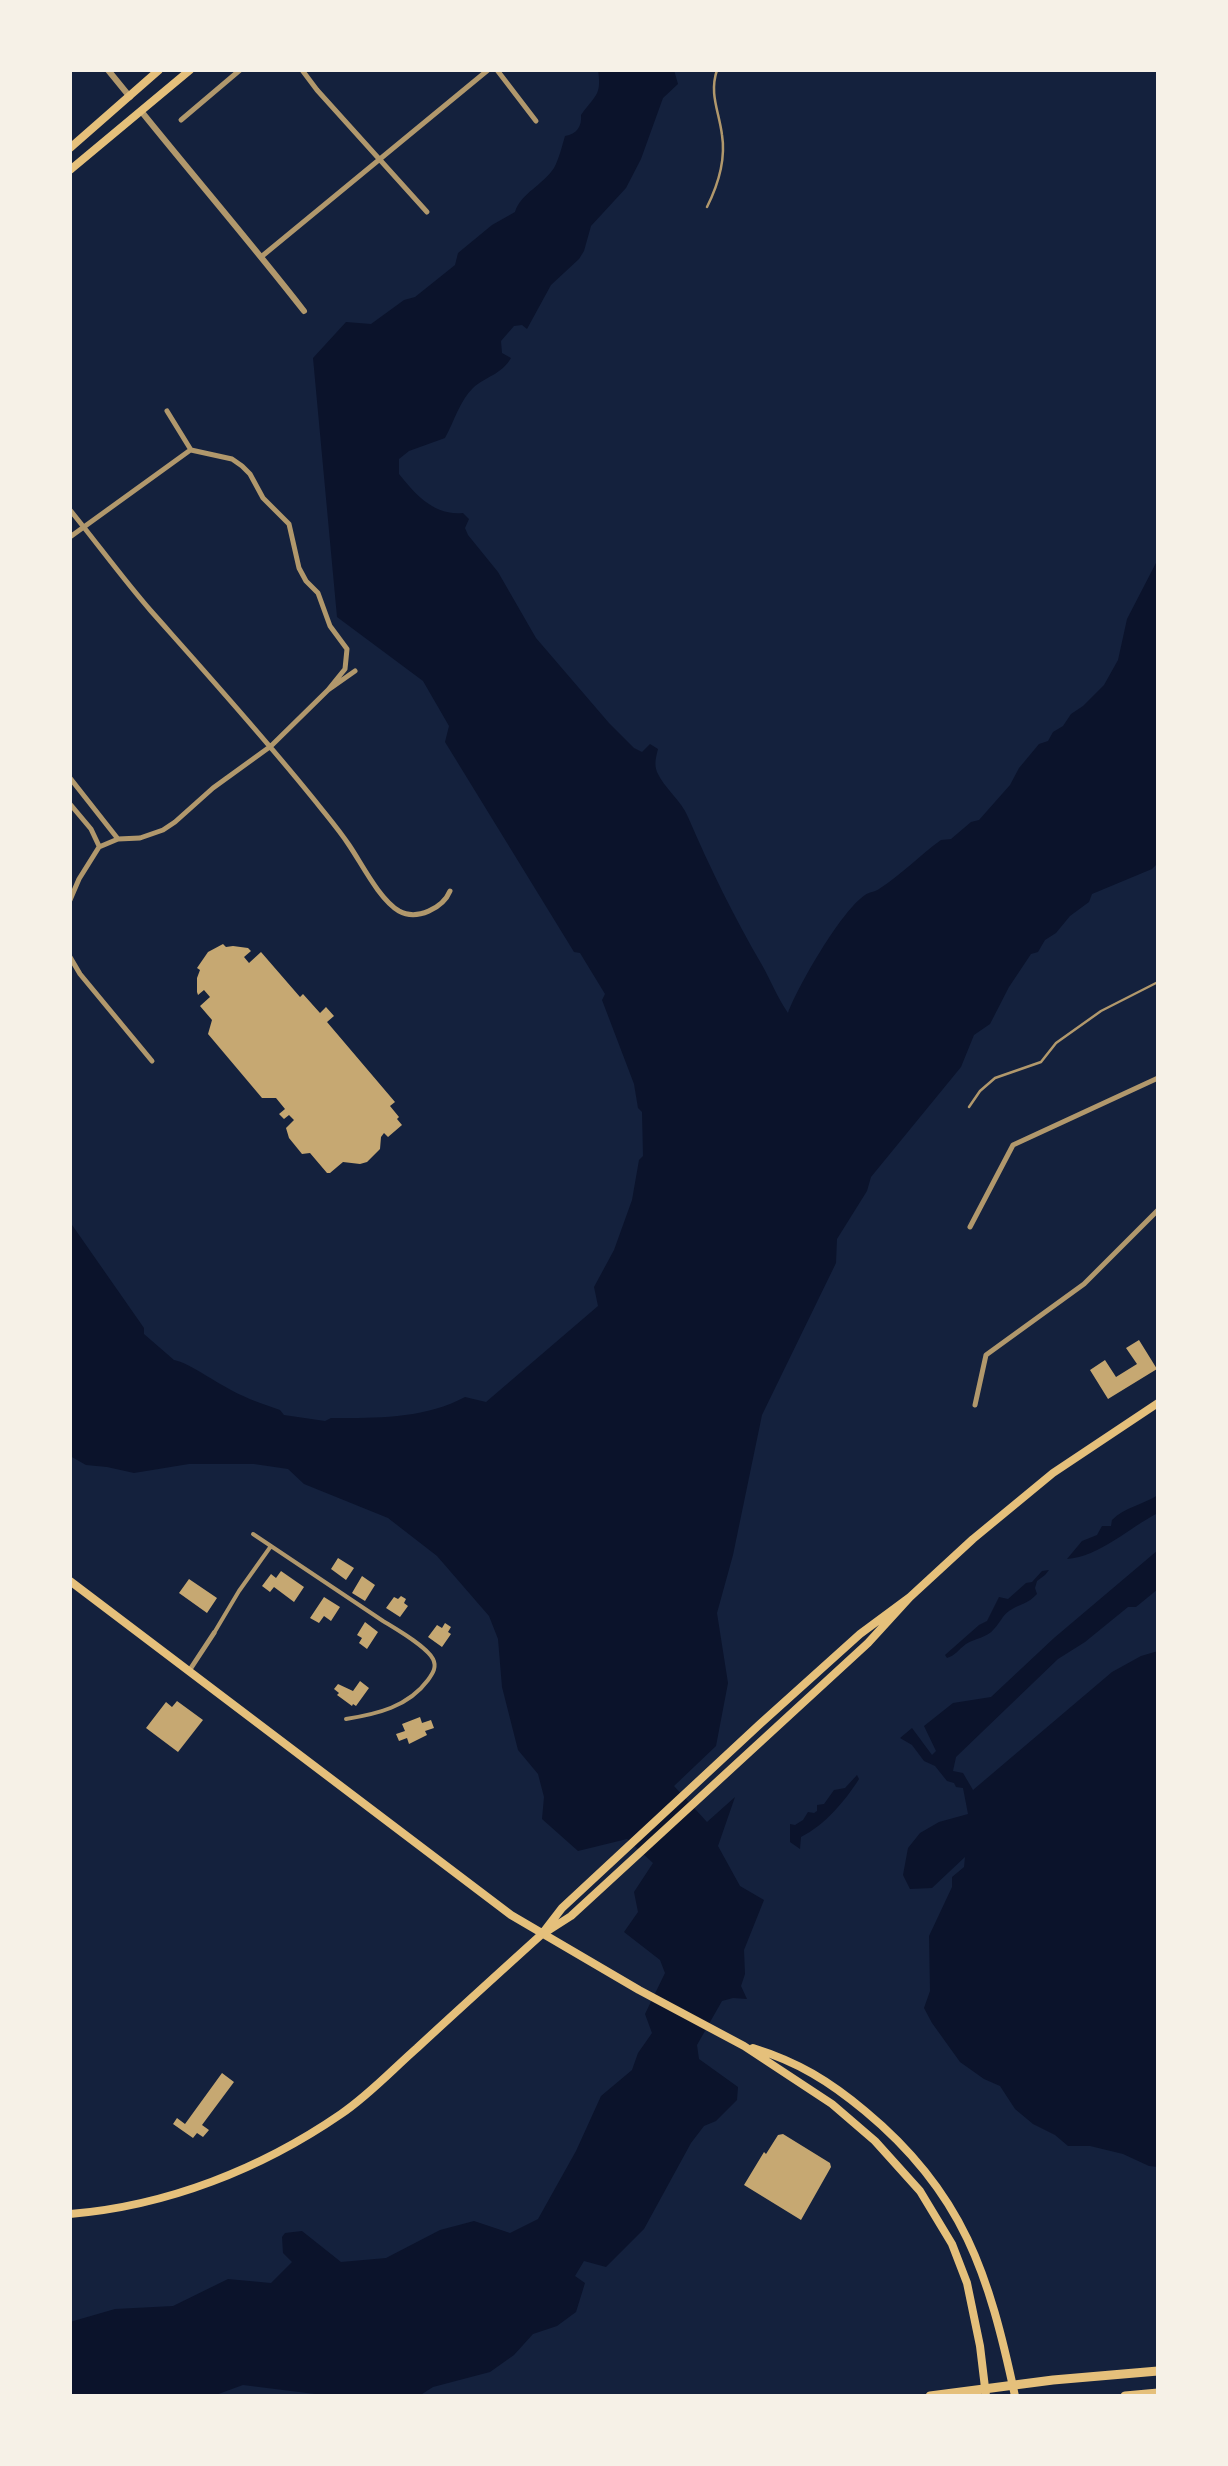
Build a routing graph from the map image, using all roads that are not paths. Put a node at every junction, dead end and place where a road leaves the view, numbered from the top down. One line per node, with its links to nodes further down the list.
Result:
1 (108, 70): 9 (street)
2 (160, 70): 9 (main road)
3 (190, 70): 10 (main road)
4 (240, 70): 11 (street)
5 (302, 70): 14 (street)
6 (488, 70): 14 (street)
7 (497, 70): 12 (street)
8 (717, 70): 16 (lane)
9 (130, 97): 13 (main road)
10 (141, 111): 15 (main road); 18 (street)
11 (181, 120)
12 (536, 121)
13 (70, 148)
14 (379, 160): 17 (street); 18 (street)
15 (70, 170)
16 (707, 207)
17 (427, 212)
18 (261, 257): 19 (street)
19 (304, 311)
20 (167, 411): 21 (street)
21 (190, 450): 23 (street); 26 (street)
22 (70, 510): 23 (street)
23 (83, 527): 24 (street); 27 (street)
24 (70, 537)
25 (354, 671): 26 (street)
26 (328, 690): 27 (street)
27 (271, 746): 30 (street); 32 (street)
28 (70, 778): 30 (street)
29 (70, 804): 31 (street)
30 (118, 839): 31 (street)
31 (99, 847): 33 (street)
32 (450, 891)
33 (70, 900)
34 (70, 957): 36 (street)
35 (1158, 982): 38 (lane)
36 (152, 1061)
37 (1158, 1078): 40 (street)
38 (970, 1107)
39 (1158, 1210): 42 (street)
40 (970, 1227)
41 (1158, 1403): 46 (main road)
42 (975, 1405)
43 (253, 1534): 44 (street)
44 (270, 1546): 47 (street); 49 (street)
45 (70, 1581): 48 (main road)
46 (910, 1597): 50 (main road); 50 (main road)
47 (214, 1633): 48 (street)
48 (189, 1671): 50 (main road)
49 (346, 1720)
50 (542, 1934): 51 (main road); 52 (main road)
51 (744, 2046): 54 (main road); 55 (main road)
52 (70, 2214)
53 (1158, 2371): 54 (main road)
54 (1014, 2391): 55 (main road)
55 (985, 2393): 57 (main road)
56 (1158, 2393): 58 (main road)
57 (930, 2396)
58 (1125, 2396)

